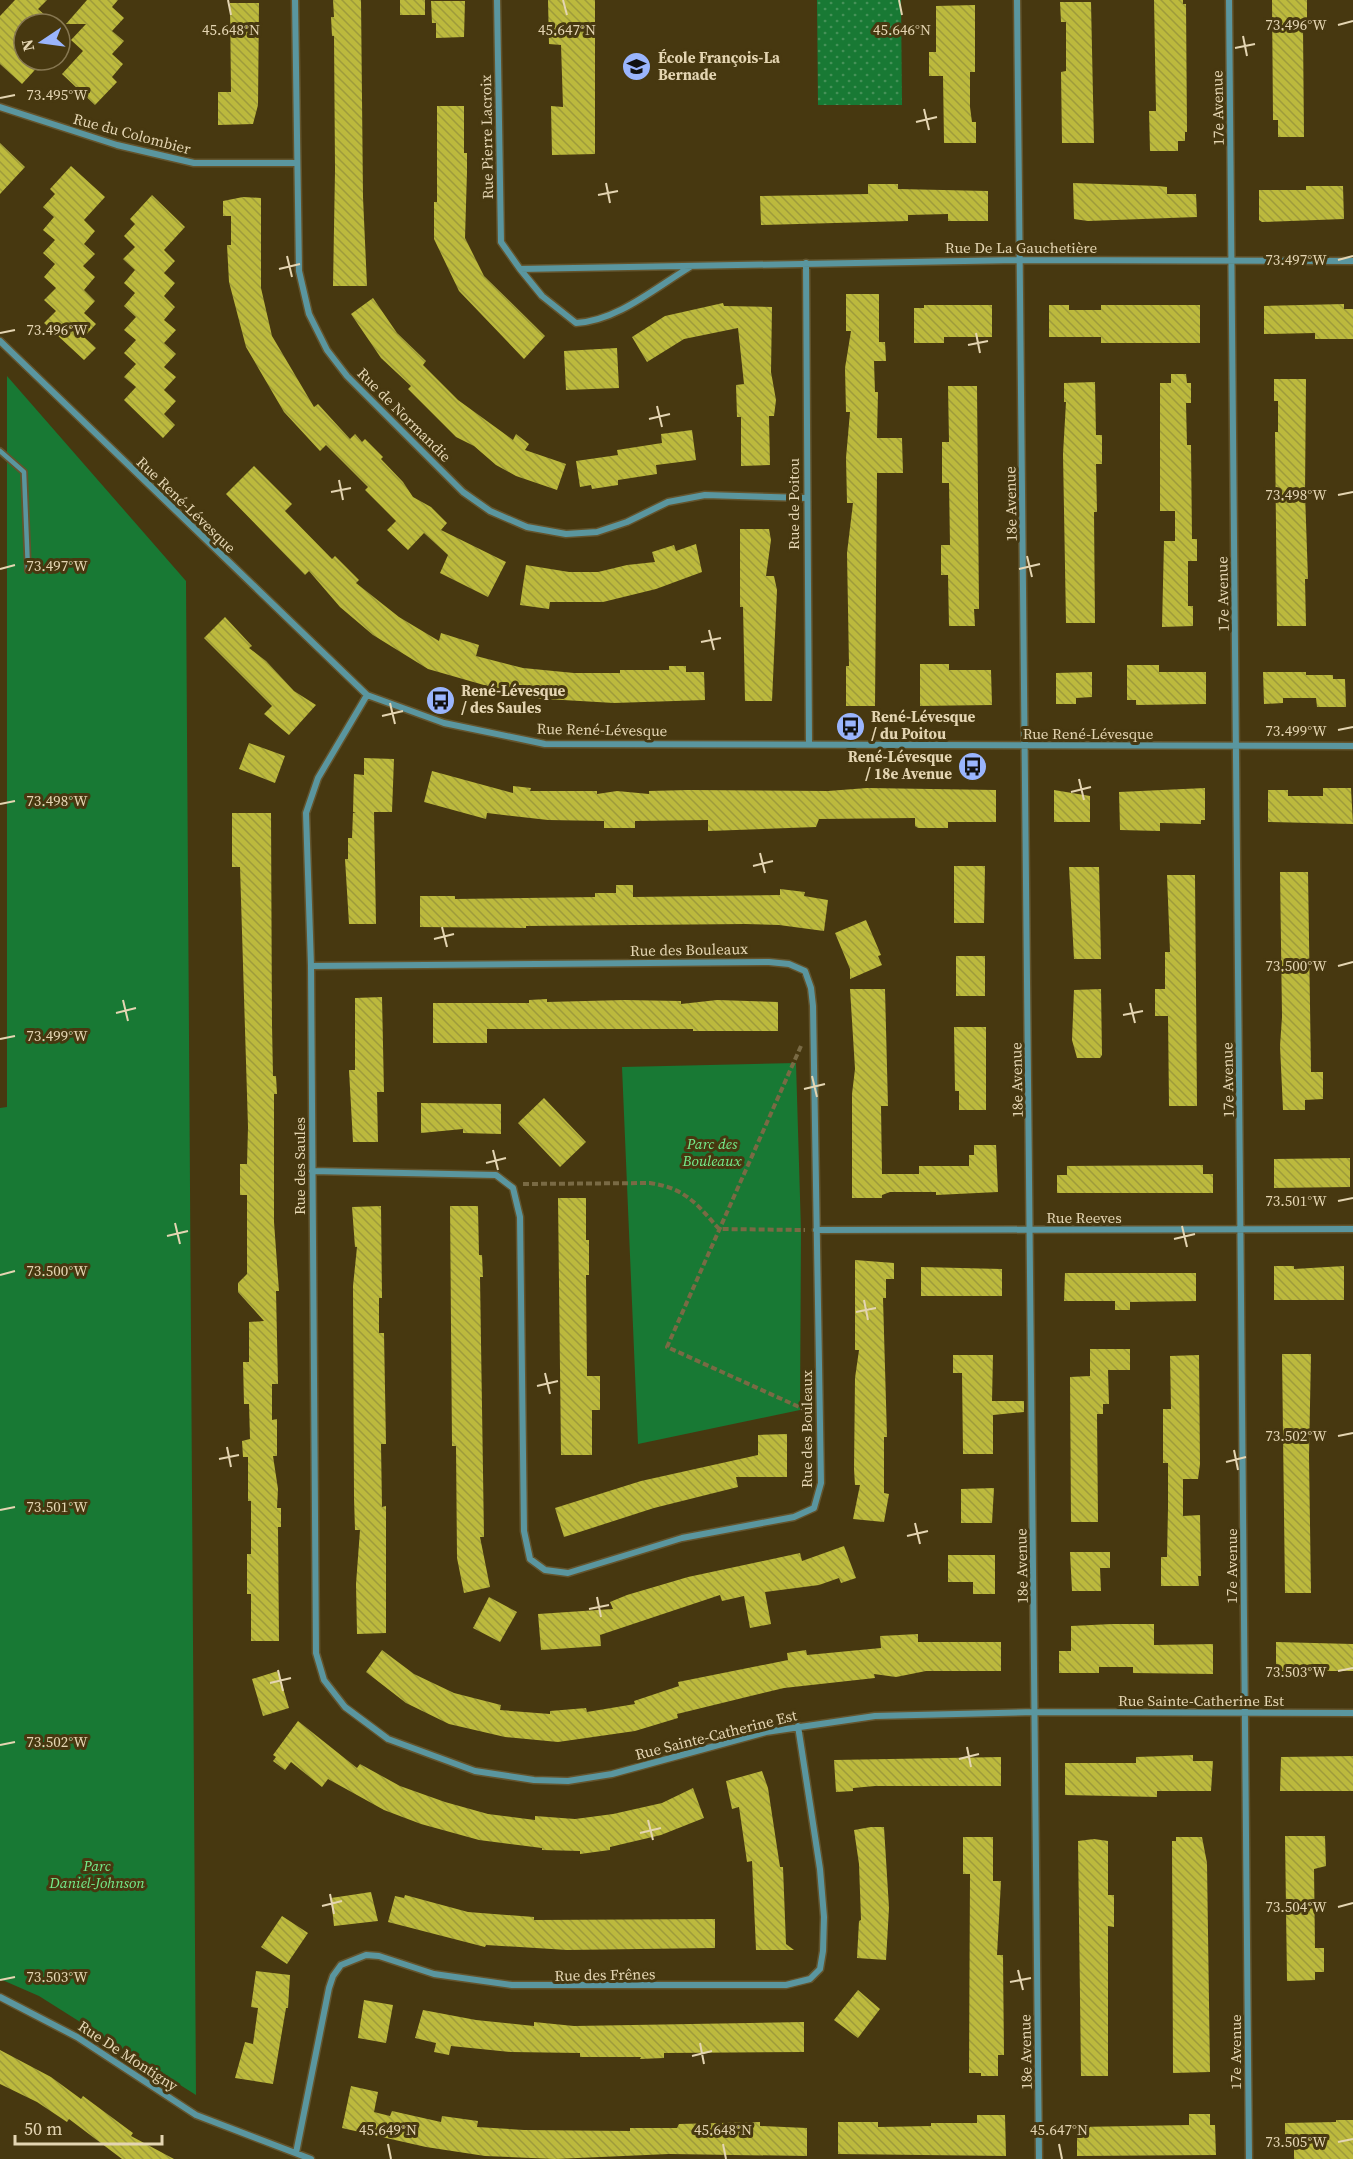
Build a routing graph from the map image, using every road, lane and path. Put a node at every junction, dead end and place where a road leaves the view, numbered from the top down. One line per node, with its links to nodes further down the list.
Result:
1 (295, 0): 6 (street, Rue de Normandie)
2 (497, 0): 12 (street, Rue Pierre Lacroix)
3 (1017, 0): 7 (street, 18e Avenue)
4 (1229, 0): 8 (street, 17e Avenue)
5 (0, 106): 6 (street, Rue du Colombier)
6 (297, 163): 15 (street, Rue de Normandie)
7 (1021, 260): 8 (street, Rue De La Gauchetière); 10 (street, Rue De La Gauchetière); 19 (street, 18e Avenue)
8 (1232, 260): 9 (street, Rue De La Gauchetière); 21 (street, 17e Avenue)
9 (1353, 261)
10 (806, 263): 11 (street, Rue De La Gauchetière); 15 (street, Rue de Poitou)
11 (690, 267): 12 (street, Rue De La Gauchetière); 12 (street, Rue De La Gauchetière)
12 (520, 268)
13 (0, 342): 17 (street, Rue René-Lévesque)
14 (0, 451): 16 (lane)
15 (806, 498): 18 (street, Rue de Poitou)
16 (28, 570)
17 (367, 695): 18 (street, Rue René-Lévesque); 22 (street, Rue des Saules)
18 (809, 744): 19 (street, Rue René-Lévesque)
19 (1026, 746): 21 (street, Rue René-Lévesque); 29 (street, 18e Avenue)
20 (1353, 746): 21 (street, Rue René-Lévesque)
21 (1237, 747): 30 (street, 17e Avenue)
22 (311, 966): 23 (street, Rue des Bouleaux); 24 (street, Rue des Saules)
23 (813, 1018): 26 (path); 28 (street, Rue des Bouleaux)
24 (312, 1171): 25 (street); 32 (street, Rue des Saules)
25 (508, 1184): 26 (path); 31 (street, Rue des Bouleaux)
26 (719, 1229): 28 (path); 31 (path)
27 (1353, 1229): 30 (street, Rue Reeves)
28 (816, 1230): 29 (street, Rue Reeves); 31 (street, Rue des Bouleaux)
29 (1031, 1230): 30 (street, Rue Reeves); 33 (street, 18e Avenue)
30 (1242, 1230): 34 (street, 17e Avenue)
31 (819, 1416)
32 (316, 1653): 36 (street, Rue Sainte-Catherine Est)
33 (1035, 1712): 34 (street, Rue Sainte-Catherine Est); 36 (street, Rue Sainte-Catherine Est); 40 (street, 18e Avenue)
34 (1246, 1713): 35 (street, Rue Sainte-Catherine Est); 41 (street, 17e Avenue)
35 (1353, 1713)
36 (798, 1726): 38 (street, Rue des Frênes)
37 (0, 1997): 38 (street, Rue De Montigny)
38 (296, 2153): 39 (street, Rue De Montigny)
39 (311, 2159)
40 (1039, 2159)
41 (1249, 2159)

